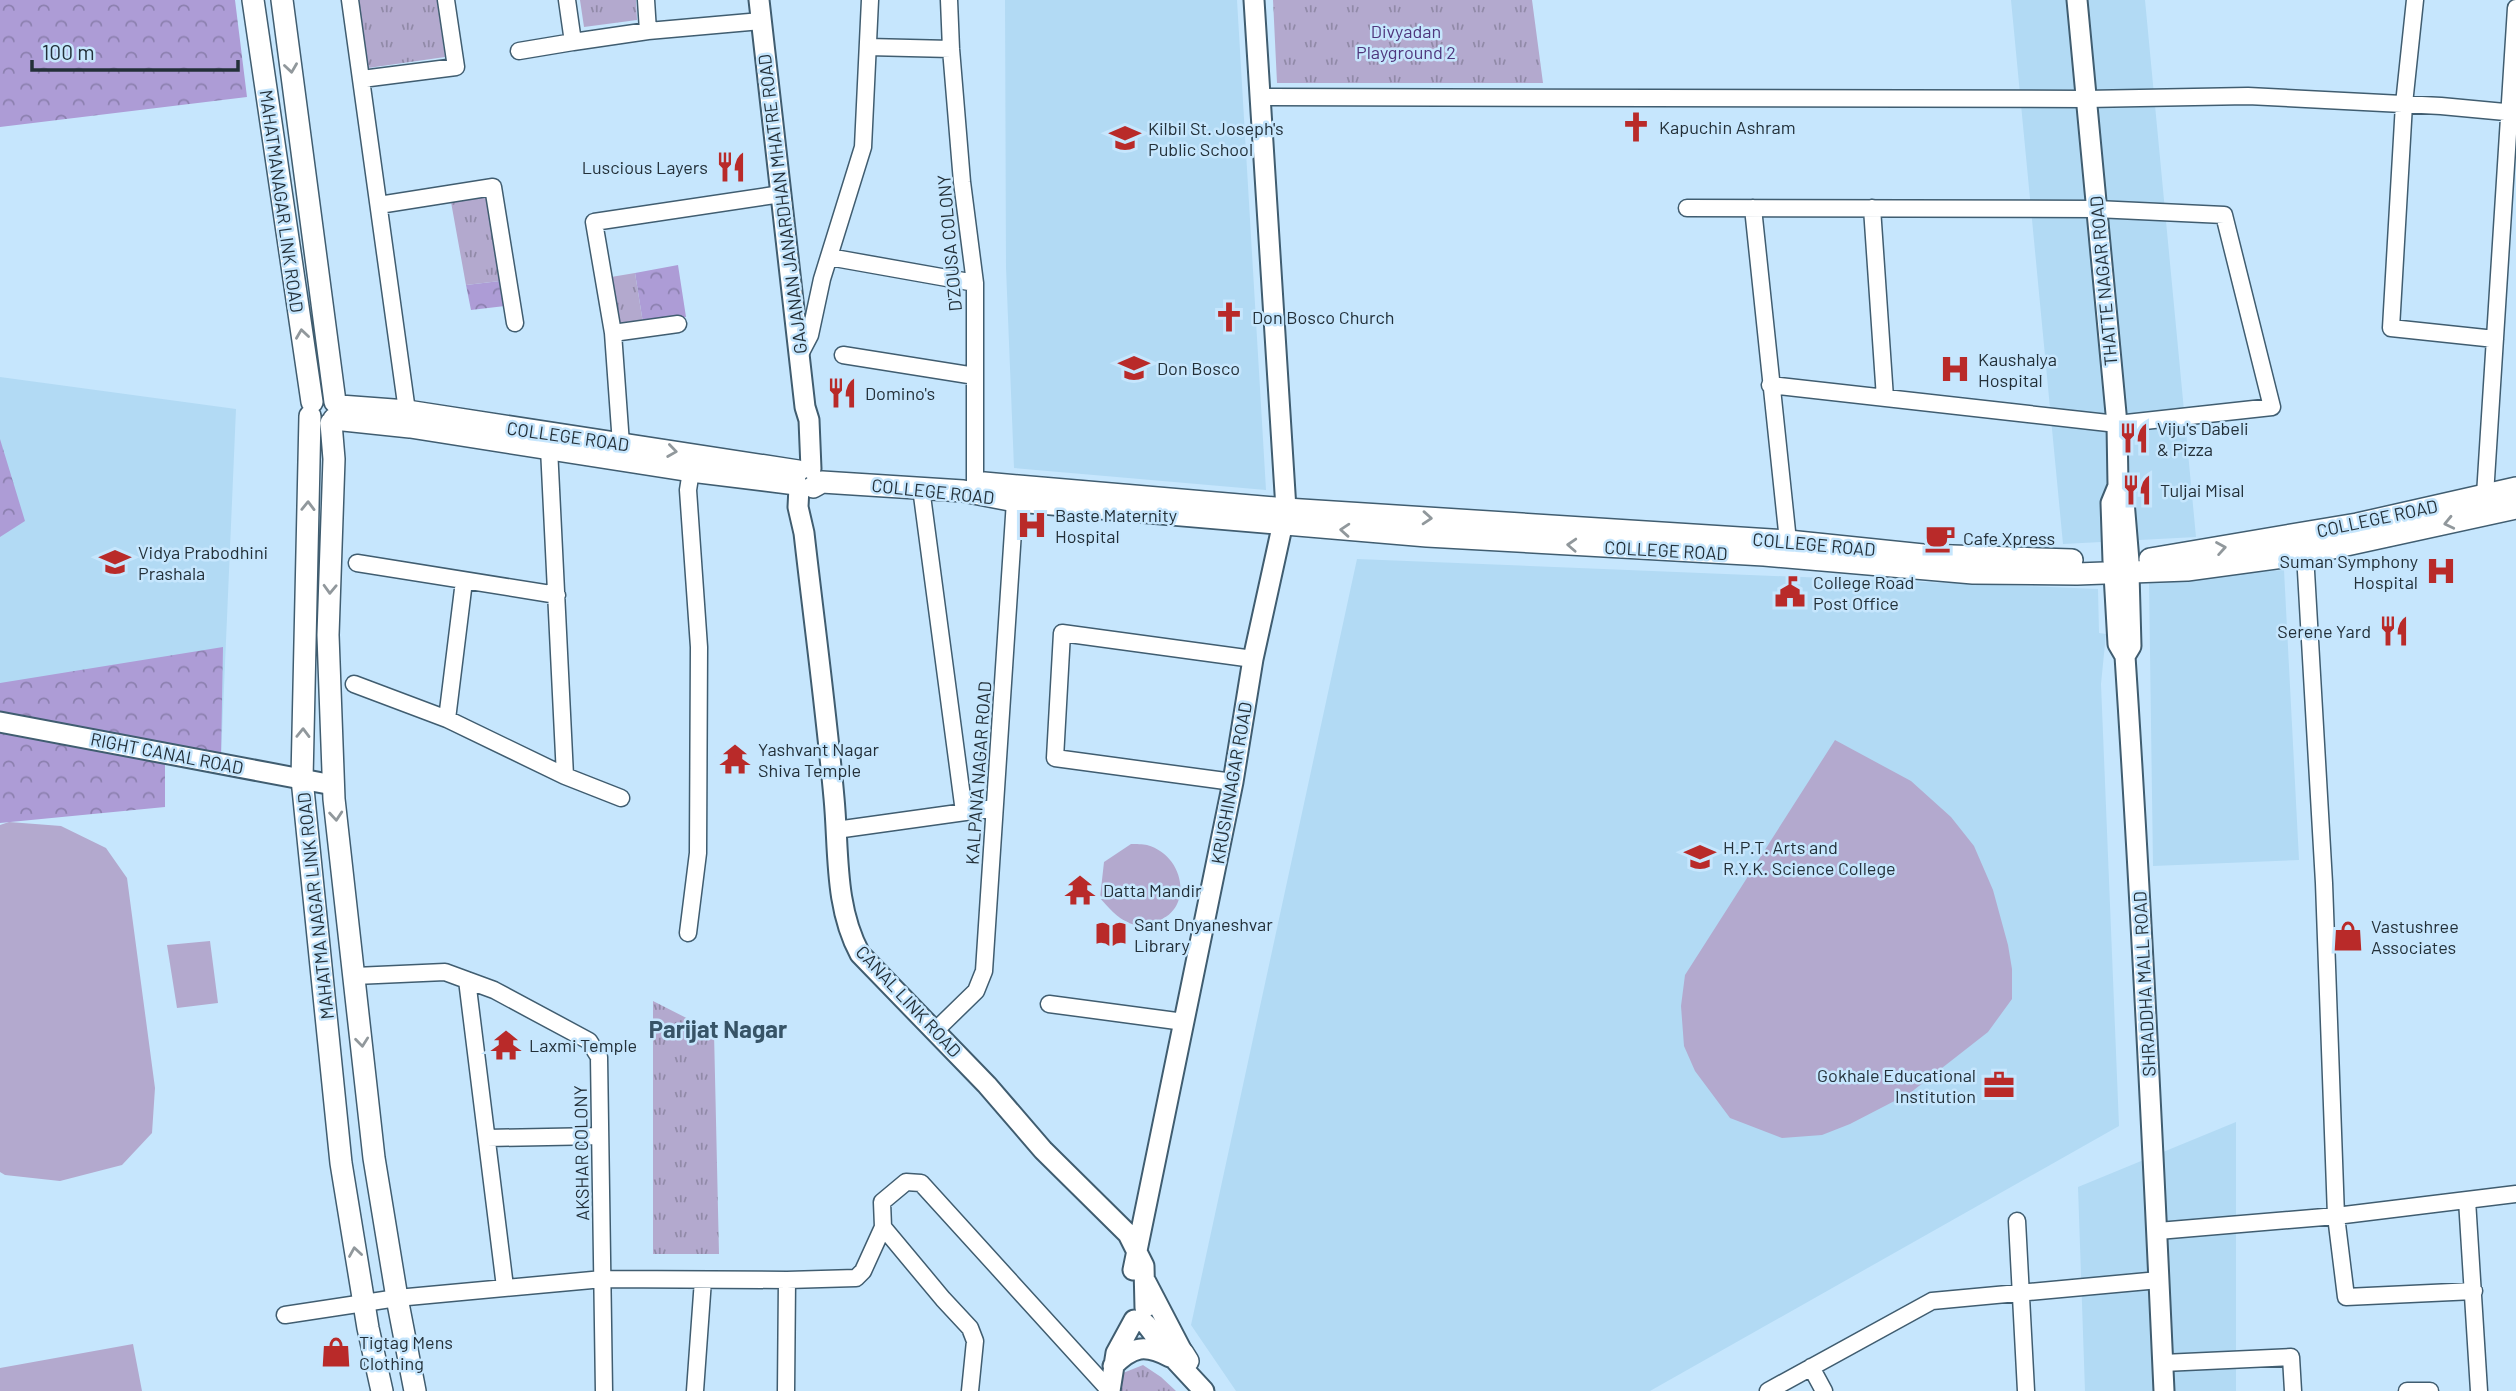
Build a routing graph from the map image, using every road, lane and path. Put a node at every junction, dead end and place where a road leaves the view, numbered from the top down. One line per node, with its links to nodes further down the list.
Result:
1 (253, 0): 42 (main road, MAHATMANAGAR LINK ROAD, one-way to 1)
2 (282, 0): 44 (main road, MAHATMANAGAR LINK ROAD, one-way to 44)
3 (350, 0): 20 (street)
4 (446, 0): 20 (street)
5 (567, 0): 16 (street)
6 (646, 0): 15 (street)
7 (759, 0): 14 (street, GAJANAN JANARDHAN MHATRE ROAD)
8 (870, 0): 17 (street)
9 (949, 0): 18 (street, D'ZOUSA COLONY)
10 (1254, 0): 21 (street, KRUSHINAGAR ROAD)
11 (2077, 0): 22 (street, THATTE NAGAR ROAD)
12 (2415, 0): 23 (street)
13 (2516, 8): 24 (street)
14 (761, 21): 15 (street); 25 (street, GAJANAN JANARDHAN MHATRE ROAD)
15 (648, 31): 16 (street)
16 (573, 42): 19 (street)
17 (868, 47): 18 (street); 31 (street)
18 (951, 49): 32 (street, D'ZOUSA COLONY)
19 (519, 51)
20 (362, 79): 26 (street)
21 (1260, 97): 22 (street); 56 (street, KRUSHINAGAR ROAD)
22 (2086, 99): 23 (street); 30 (street, THATTE NAGAR ROAD)
23 (2404, 104): 24 (street); 36 (street)
24 (2513, 113): 36 (street)
25 (780, 194): 35 (street); 38 (street, GAJANAN JANARDHAN MHATRE ROAD)
26 (379, 205): 33 (street); 43 (street)
27 (1687, 208): 28 (street)
28 (1753, 208): 29 (street); 40 (street)
29 (1872, 208): 30 (street); 41 (street)
30 (2096, 209): 45 (street, THATTE NAGAR ROAD); 45 (street)
31 (829, 257): 32 (street); 38 (street)
32 (975, 283): 39 (street, D'ZOUSA COLONY)
33 (515, 323)
34 (678, 324): 35 (street)
35 (613, 333): 46 (street)
36 (2495, 339): 53 (street)
37 (843, 355): 39 (street)
38 (799, 356): 49 (street, GAJANAN JANARDHAN MHATRE ROAD)
39 (975, 376): 50 (street, D'ZOUSA COLONY)
40 (1770, 385): 41 (street); 58 (street)
41 (1885, 398): 45 (street)
42 (311, 409): 44 (main road); 69 (main road, MAHATMA NAGAR LINK ROAD, one-way to 42)
43 (407, 411): 44 (main road, COLLEGE ROAD); 46 (main road, COLLEGE ROAD)
44 (335, 413): 47 (main road, COLLEGE ROAD); 71 (main road, MAHATMA NAGAR LINK ROAD, one-way to 71)
45 (2117, 425): 61 (street, THATTE NAGAR ROAD)
46 (621, 443): 49 (main road, COLLEGE ROAD, one-way to 49)
47 (549, 448): 48 (main road, COLLEGE ROAD); 63 (street)
48 (691, 471): 49 (main road, COLLEGE ROAD); 76 (street)
49 (805, 478): 50 (main road, COLLEGE ROAD); 51 (main road, COLLEGE ROAD); 75 (street, CANAL LINK ROAD)
50 (975, 483): 56 (main road, COLLEGE ROAD)
51 (922, 488): 54 (main road, COLLEGE ROAD); 74 (street)
52 (2516, 488): 53 (main road, COLLEGE ROAD)
53 (2485, 495): 57 (main road, COLLEGE ROAD)
54 (1015, 501): 56 (main road, COLLEGE ROAD); 73 (street, KALPANA NAGAR ROAD)
55 (2516, 508): 57 (main road, COLLEGE ROAD, one-way to 57)
56 (1284, 516): 58 (main road, COLLEGE ROAD, one-way to 58); 61 (main road, COLLEGE ROAD, one-way to 56); 64 (street, KRUSHINAGAR ROAD)
57 (2359, 533): 59 (main road, COLLEGE ROAD); 61 (main road, COLLEGE ROAD, one-way to 57)
58 (1788, 541): 61 (main road, COLLEGE ROAD)
59 (2305, 554): 61 (main road, COLLEGE ROAD); 86 (street)
60 (356, 563): 62 (street)
61 (2121, 567): 89 (street, SHRADDHA MALL ROAD)
62 (464, 581): 63 (street); 66 (street)
63 (557, 595): 68 (street)
64 (1253, 659): 70 (street, KRUSHINAGAR ROAD); 70 (street)
65 (354, 684): 66 (street)
66 (447, 719): 68 (street)
67 (0, 722): 69 (street, RIGHT CANAL ROAD)
68 (565, 776): 72 (street)
69 (302, 779): 71 (street, RIGHT CANAL ROAD); 99 (main road, MAHATMA NAGAR LINK ROAD, one-way to 69)
70 (1233, 782): 80 (street, KRUSHINAGAR ROAD)
71 (333, 785): 77 (main road, MAHATMA NAGAR LINK ROAD, one-way to 77)
72 (621, 798)
73 (994, 808): 74 (street); 81 (street, KALPANA NAGAR ROAD)
74 (964, 812): 75 (street)
75 (836, 830): 81 (street, CANAL LINK ROAD)
76 (688, 933)
77 (355, 976): 78 (street, AKSHAR COLONY); 98 (main road, MAHATMA NAGAR LINK ROAD, one-way to 98)
78 (467, 980): 82 (street, AKSHAR COLONY); 83 (street)
79 (1049, 1004): 80 (street)
80 (1184, 1022): 90 (street, KRUSHINAGAR ROAD)
81 (936, 1030): 90 (street, CANAL LINK ROAD)
82 (600, 1136): 83 (street); 91 (street, AKSHAR COLONY)
83 (487, 1138): 95 (street)
84 (2516, 1194): 85 (street)
85 (2467, 1200): 86 (street); 96 (street)
86 (2336, 1216): 89 (street); 96 (street)
87 (2017, 1221): 97 (street)
88 (883, 1227): 93 (street); 112 (street); 113 (street)
89 (2158, 1231): 94 (street, SHRADDHA MALL ROAD)
90 (1139, 1266): 101 (street); 102 (street, CANAL LINK ROAD)
91 (603, 1279): 92 (street); 95 (street); 109 (street, AKSHAR COLONY)
92 (703, 1280): 93 (street); 110 (street)
93 (788, 1280): 111 (street)
94 (2159, 1280): 97 (street); 104 (street)
95 (505, 1287): 98 (street)
96 (2474, 1292): 121 (street)
97 (2020, 1293): 105 (street); 116 (street)
98 (397, 1298): 99 (street); 108 (main road, MAHATMA NAGAR LINK ROAD)
99 (363, 1303): 100 (street); 107 (main road, MAHATMA NAGAR LINK ROAD)
100 (285, 1315)
101 (1142, 1317): 102 (street); 103 (street)
102 (1182, 1358): 103 (street); 106 (street, CANAL LINK ROAD)
103 (1119, 1361): 113 (street)
104 (2163, 1363): 117 (street); 118 (street)
105 (1811, 1367): 114 (street); 115 (street)
106 (1203, 1390)
107 (382, 1391)
108 (415, 1391)
109 (604, 1391)
110 (695, 1391)
111 (786, 1391)
112 (970, 1391)
113 (1110, 1391)
114 (1769, 1391)
115 (1824, 1391)
116 (2026, 1391)
117 (2164, 1391)
118 (2293, 1391)
119 (2407, 1391): 120 (street)
120 (2430, 1391)
121 (2479, 1391)

